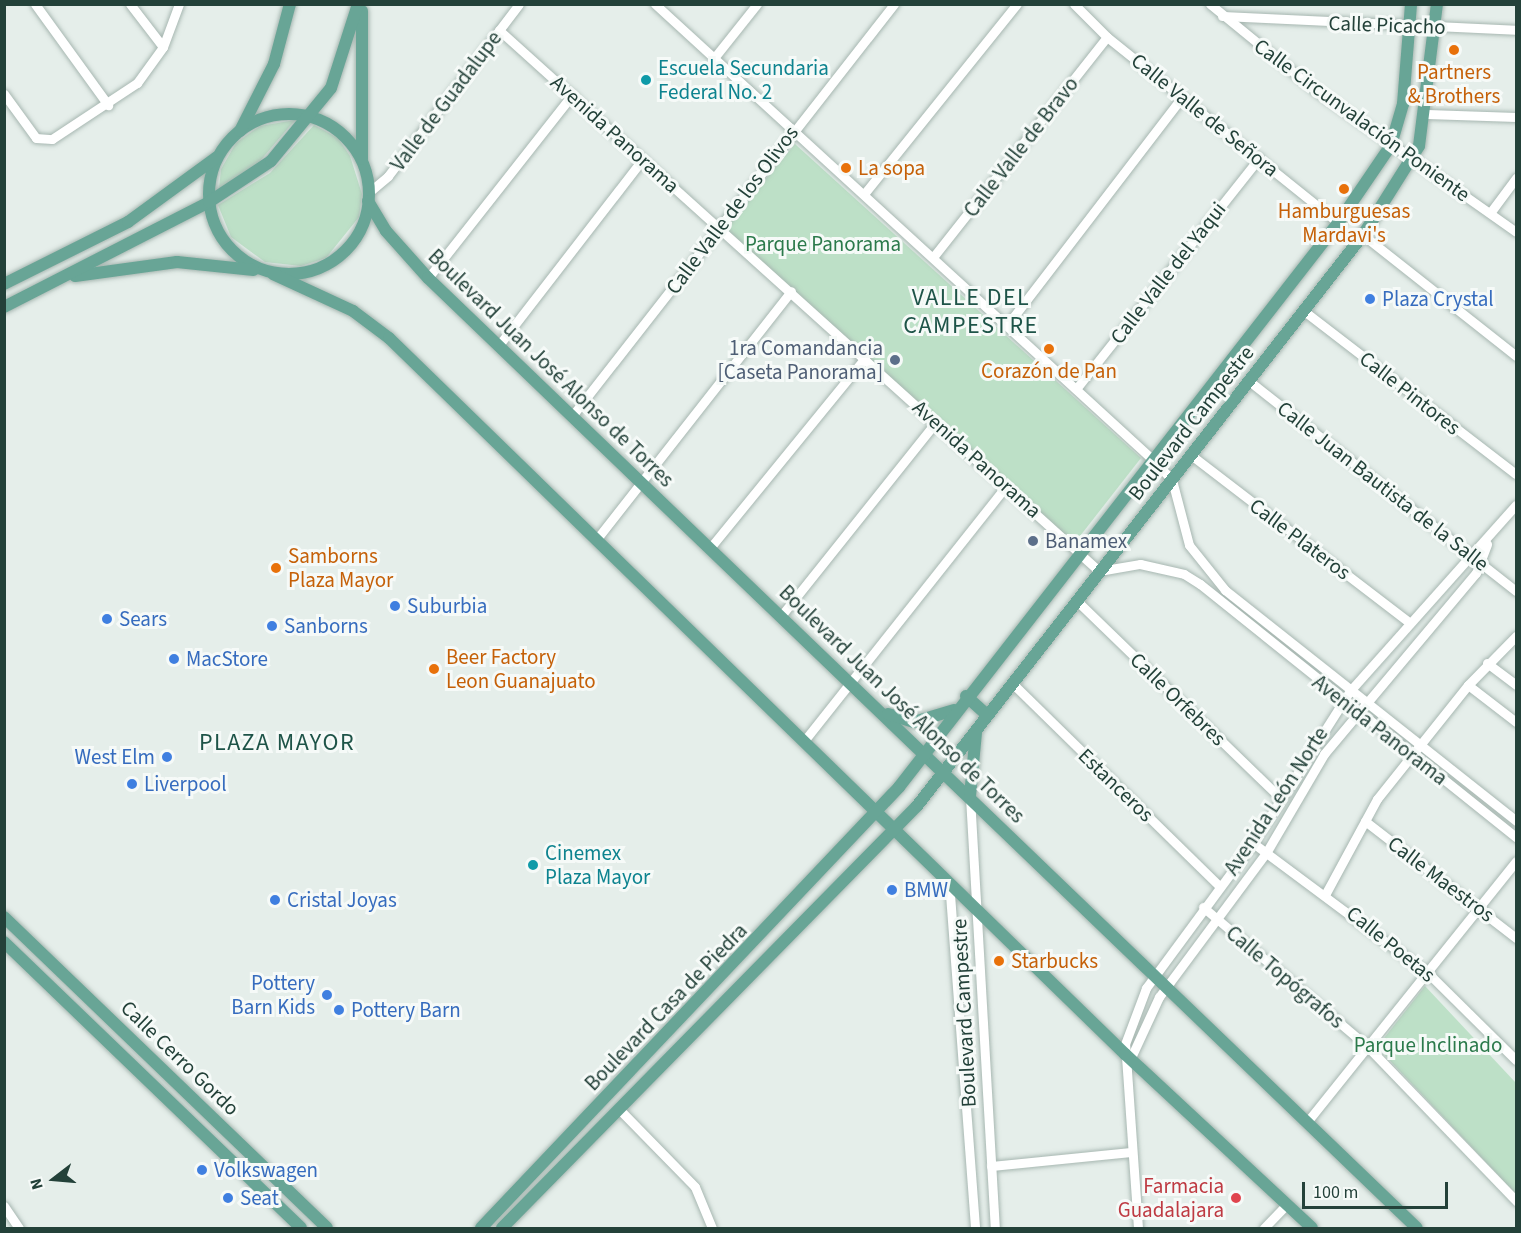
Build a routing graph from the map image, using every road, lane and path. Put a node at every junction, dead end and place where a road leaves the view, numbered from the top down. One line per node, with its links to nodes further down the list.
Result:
1 (35, 4): 27 (street)
2 (130, 4): 22 (street)
3 (179, 4): 22 (street)
4 (290, 4): 32 (main road)
5 (358, 4): 29 (main road)
6 (363, 4): 38 (main road)
7 (519, 4): 19 (street, Valle de Guadalupe)
8 (655, 4): 23 (street)
9 (757, 4): 23 (street)
10 (894, 4): 31 (street, Calle Valle de los Olivos)
11 (1017, 4): 40 (street)
12 (1074, 4): 21 (street, Calle Valle de Señora)
13 (1210, 4): 16 (street, Calle Circunvalación Poniente)
14 (1411, 4): 18 (main road, Boulevard Campestre)
15 (1437, 4): 17 (main road, Boulevard Campestre)
16 (1222, 16): 18 (street, Calle Picacho); 33 (street, Calle Circunvalación Poniente)
17 (1436, 27): 18 (street, Calle Picacho); 20 (street, Calle Picacho); 28 (main road, Boulevard Campestre)
18 (1410, 28): 33 (main road, Boulevard Campestre)
19 (499, 30): 25 (street, Avenida Panorama); 41 (street, Valle de Guadalupe)
20 (1516, 30)
21 (1107, 37): 26 (street, Calle Valle de Señora); 48 (street, Calle Valle de Bravo)
22 (163, 47): 27 (street)
23 (714, 58): 31 (street)
24 (4, 94): 27 (street)
25 (572, 95): 36 (street, Avenida Panorama); 50 (street)
26 (1182, 97): 35 (street, Calle Valle de Señora); 56 (street)
27 (108, 105)
28 (1428, 114): 30 (street); 37 (main road, Boulevard Campestre)
29 (313, 116): 32 (main road); 38 (main road); 42 (main road)
30 (1516, 117)
31 (793, 129): 40 (street); 45 (street, Calle Valle de los Olivos)
32 (239, 134): 34 (main road)
33 (1391, 145): 37 (street, Calle Circunvalación Poniente); 44 (main road, Boulevard Campestre)
34 (222, 152): 42 (main road); 52 (main road)
35 (1259, 158): 44 (street, Calle Valle de Señora); 61 (street, Calle Valle del Yaqui)
36 (643, 159): 45 (street, Avenida Panorama); 57 (street)
37 (1414, 159): 43 (street, Calle Circunvalación Poniente); 47 (main road, Boulevard Campestre)
38 (362, 163): 41 (main road)
39 (1516, 178): 43 (street)
40 (864, 194): 48 (street)
41 (368, 197): 49 (main road); 50 (main road, Boulevard Juan José Alonso de Torres)
42 (209, 202): 49 (main road); 51 (main road)
43 (1490, 213): 46 (street, Calle Circunvalación Poniente)
44 (1338, 222): 65 (main road, Boulevard Campestre)
45 (721, 228): 53 (street, Avenida Panorama); 62 (street, Calle Valle de los Olivos)
46 (1516, 232)
47 (1363, 235): 55 (main road, Boulevard Campestre); 58 (street)
48 (934, 256): 56 (street)
49 (268, 273): 51 (main road); 71 (main road)
50 (429, 278): 57 (main road, Boulevard Juan José Alonso de Torres)
51 (56, 280): 54 (main road)
52 (4, 284)
53 (791, 291): 59 (street, Avenida Panorama); 68 (street)
54 (4, 307)
55 (1304, 311): 60 (main road, Boulevard Campestre); 66 (street, Calle Pintores)
56 (1008, 324): 61 (street)
57 (499, 345): 62 (main road, Boulevard Juan José Alonso de Torres)
58 (1516, 356)
59 (865, 358): 63 (street, Avenida Panorama); 73 (street)
60 (1249, 381): 64 (main road, Boulevard Campestre); 75 (street, Calle Juan Bautista de la Salle)
61 (1076, 389): 65 (street)
62 (572, 416): 68 (main road, Boulevard Juan José Alonso de Torres)
63 (935, 423): 69 (street, Avenida Panorama); 80 (street)
64 (1191, 455): 67 (main road, Boulevard Campestre); 81 (street, Calle Plateros)
65 (1152, 459): 67 (street); 74 (main road, Boulevard Campestre)
66 (1516, 474)
67 (1172, 480): 77 (main road, Boulevard Campestre); 88 (street, Avenida Panorama)
68 (642, 484): 71 (street); 73 (main road, Boulevard Juan José Alonso de Torres)
69 (1005, 487): 74 (street, Avenida Panorama); 84 (street)
70 (1516, 505): 72 (street, Avenida León Norte)
71 (596, 540): 98 (main road)
72 (1487, 544): 75 (street, Avenida León Norte); 76 (street, Avenida León Norte)
73 (710, 548): 80 (main road, Boulevard Juan José Alonso de Torres)
74 (1078, 551): 77 (street, Avenida Panorama); 89 (main road, Boulevard Campestre)
75 (1472, 554): 76 (street, Calle Juan Bautista de la Salle); 81 (street, Avenida León Norte)
76 (1482, 563): 78 (street, Calle Juan Bautista de la Salle); 91 (street, Avenida León Norte)
77 (1099, 571): 79 (main road, Boulevard Campestre); 90 (street, Avenida Panorama)
78 (1516, 591)
79 (1076, 600): 85 (main road, Boulevard Campestre); 104 (street, Calle Orfebres)
80 (781, 616): 84 (main road, Boulevard Juan José Alonso de Torres)
81 (1409, 622): 88 (street, Avenida León Norte)
82 (1516, 636): 83 (street)
83 (1487, 663): 86 (street); 87 (street)
84 (851, 683): 92 (main road, Boulevard Juan José Alonso de Torres); 98 (street)
85 (1012, 683): 95 (main road, Boulevard Campestre); 114 (street, Estanceros)
86 (1468, 685): 96 (street); 99 (street)
87 (1516, 685)
88 (1350, 691): 90 (street, Avenida León Norte); 91 (street, Avenida Panorama)
89 (966, 696): 93 (main road, Boulevard Campestre); 95 (main road)
90 (1342, 702): 94 (street, Avenida Panorama); 104 (street, Avenida León Norte)
91 (1365, 702): 94 (street, Avenida León Norte); 99 (street, Avenida Panorama)
92 (878, 710): 93 (main road); 100 (main road, Boulevard Juan José Alonso de Torres)
93 (955, 710): 100 (main road, Boulevard Campestre)
94 (1356, 714): 101 (street, Avenida Panorama); 111 (street, Avenida León Norte)
95 (987, 715): 97 (main road, Boulevard Campestre)
96 (1516, 722)
97 (977, 728): 102 (main road, Boulevard Campestre); 103 (main road)
98 (804, 741): 105 (main road)
99 (1419, 746): 101 (street); 107 (street, Avenida Panorama)
100 (925, 754): 102 (main road, Boulevard Juan José Alonso de Torres); 105 (main road, Boulevard Campestre)
101 (1412, 756): 106 (street); 109 (street, Avenida Panorama)
102 (942, 771): 103 (main road, Boulevard Juan José Alonso de Torres); 108 (main road, Boulevard Campestre)
103 (970, 796): 118 (street, Boulevard Campestre); 123 (main road, Boulevard Juan José Alonso de Torres)
104 (1280, 798): 110 (street, Avenida León Norte)
105 (877, 811): 108 (main road); 128 (main road, Boulevard Casa de Piedra)
106 (1365, 821): 115 (street); 116 (street, Calle Maestros)
107 (1516, 821)
108 (894, 828): 113 (main road); 129 (main road, Boulevard Casa de Piedra)
109 (1516, 837)
110 (1252, 843): 111 (street, Calle Poetas); 114 (street, Avenida León Norte)
111 (1266, 853): 115 (street, Calle Poetas); 120 (street, Avenida León Norte)
112 (1516, 861): 116 (street)
113 (949, 881): 118 (main road); 146 (street, Boulevard Campestre)
114 (1219, 886): 117 (street, Avenida León Norte)
115 (1326, 893): 124 (street, Calle Poetas)
116 (1480, 907): 121 (street, Calle Maestros); 124 (street)
117 (1203, 908): 120 (street, Calle Topógrafos); 123 (street, Avenida León Norte)
118 (978, 909): 132 (main road); 136 (street, Boulevard Campestre)
119 (4, 917): 142 (main road, Calle Cerro Gordo)
120 (1217, 919): 125 (street, Avenida León Norte); 130 (street, Calle Topógrafos)
121 (1516, 938)
122 (4, 942): 141 (main road, Calle Cerro Gordo)
123 (1155, 973): 125 (main road, Boulevard Juan José Alonso de Torres); 126 (street, Avenida León Norte)
124 (1429, 974): 130 (street); 131 (street, Calle Poetas)
125 (1167, 985): 127 (street, Avenida León Norte); 134 (main road, Boulevard Juan José Alonso de Torres)
126 (1146, 987): 127 (street); 132 (street, Avenida León Norte)
127 (1159, 997): 132 (street, Avenida León Norte)
128 (702, 999): 129 (main road); 143 (main road, Boulevard Casa de Piedra)
129 (712, 1011): 133 (main road, Boulevard Casa de Piedra)
130 (1368, 1047): 134 (street); 137 (street, Calle Topógrafos)
131 (1516, 1060)
132 (1127, 1061): 135 (street); 138 (main road)
133 (618, 1108): 144 (main road, Boulevard Casa de Piedra); 145 (street)
134 (1307, 1122): 151 (main road, Boulevard Juan José Alonso de Torres)
135 (1131, 1152): 136 (street); 148 (street)
136 (991, 1166): 147 (street, Boulevard Campestre)
137 (1516, 1201)
138 (1286, 1205): 149 (street); 150 (main road)
139 (4, 1206): 140 (street)
140 (19, 1228)
141 (301, 1228)
142 (327, 1228)
143 (481, 1228)
144 (502, 1228)
145 (712, 1228)
146 (975, 1228)
147 (995, 1228)
148 (1138, 1228)
149 (1264, 1228)
150 (1312, 1228)
151 (1417, 1228)

